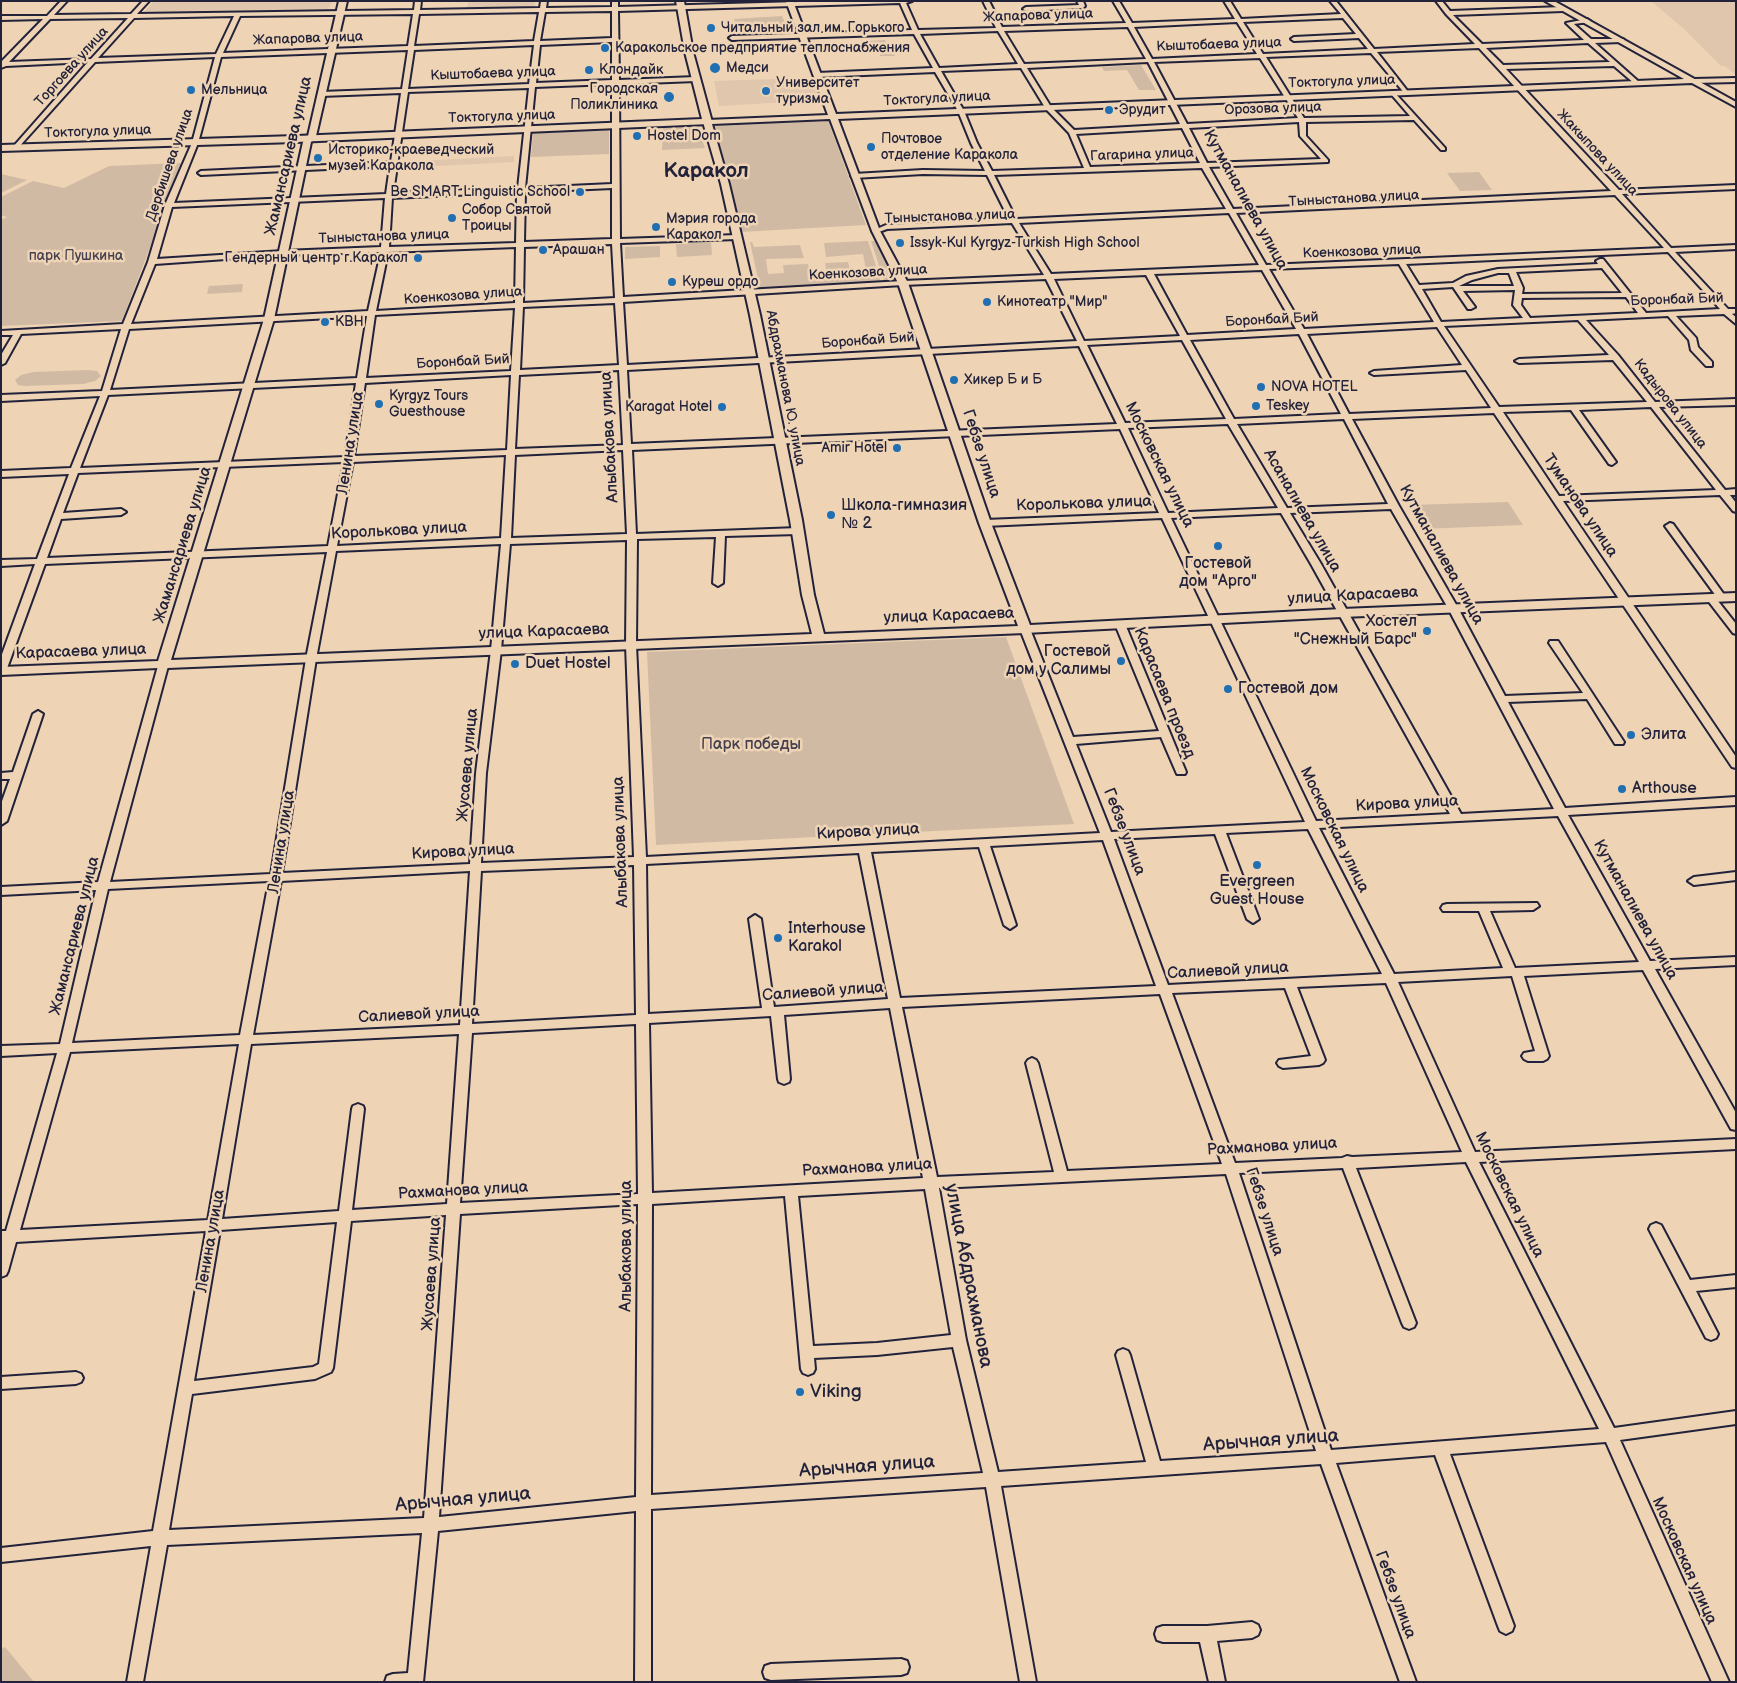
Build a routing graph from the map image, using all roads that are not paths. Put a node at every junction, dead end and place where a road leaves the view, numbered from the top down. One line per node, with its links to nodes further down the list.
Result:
1 (64, 1): 29 (street)
2 (146, 1): 26 (street, Торгоева улица)
3 (343, 1): 23 (main road, Жамансариева улица)
4 (418, 1): 22 (street, Ленина улица)
5 (544, 1): 20 (street, Жусаева улица)
6 (615, 1): 18 (street, Алыбакова улица)
7 (902, 1): 8 (street); 16 (street); 34 (street, Московская улица)
8 (910, 1)
9 (986, 1): 33 (street)
10 (1080, 1): 21 (street)
11 (1116, 1): 32 (street, Кутманалиева улица)
12 (1227, 1): 31 (street, Гагарина улица)
13 (1333, 1): 27 (street)
14 (1440, 1): 24 (street, Жакыпова улица)
15 (1548, 1): 19 (main road)
16 (789, 3): 17 (street); 35 (main road, Гебзе улица)
17 (681, 4): 18 (street); 57 (highway, Абдрахманова Ю. улица)
18 (615, 9): 20 (street); 39 (street, Алыбакова улица)
19 (1562, 9): 24 (street); 30 (main road)
20 (542, 10): 22 (street); 41 (street, Жусаева улица)
21 (1026, 10)
22 (416, 11): 23 (street); 44 (street, Ленина улица)
23 (340, 12): 25 (street); 45 (main road, Жамансариева улица)
24 (1448, 13): 43 (street, Жакыпова улица)
25 (238, 14): 26 (street); 47 (street, Дербишева улица)
26 (134, 16): 29 (street); 49 (street, Торгоева улица)
27 (1345, 16): 31 (street, Жапарова улица); 36 (street)
28 (1, 18): 29 (street)
29 (48, 18): 52 (street)
30 (1587, 21): 40 (main road); 42 (street)
31 (1240, 22): 32 (street, Жапарова улица); 48 (street, Гагарина улица)
32 (1130, 25): 33 (street, Жапарова улица); 50 (street, Кутманалиева улица)
33 (1000, 29): 34 (street, Жапарова улица); 53 (street)
34 (915, 31): 35 (street, Жапарова улица); 55 (street, Московская улица)
35 (802, 35): 37 (street, Жапарова улица); 56 (main road, Гебзе улица)
36 (1361, 36): 38 (street); 46 (street)
37 (732, 38)
38 (1294, 39)
39 (615, 40): 41 (street, Жапарова улица); 60 (street, Алыбакова улица)
40 (1621, 40): 42 (street, Кыштобаева улица); 59 (main road)
41 (537, 42): 44 (street, Жапарова улица); 62 (street, Жусаева улица)
42 (1589, 42): 43 (street, Кыштобаева улица); 51 (street)
43 (1481, 47): 46 (street, Кыштобаева улица); 54 (street, Жакыпова улица)
44 (410, 48): 45 (street, Жапарова улица); 64 (street, Ленина улица)
45 (331, 51): 47 (street, Жапарова улица); 66 (main road, Жамансариева улица)
46 (1373, 51): 48 (street, Кыштобаева улица); 65 (street)
47 (219, 55): 49 (street, Жапарова улица); 83 (street, Дербишева улица)
48 (1263, 56): 50 (street, Кыштобаева улица); 68 (street, Гагарина улица)
49 (94, 60): 52 (street, Жапарова улица); 85 (street, Торгоева улица)
50 (1147, 60): 53 (street, Кыштобаева улица); 69 (street, Кутманалиева улица)
51 (1615, 64): 54 (street); 61 (street)
52 (2, 65)
53 (1022, 66): 55 (street, Кыштобаева улица); 71 (street)
54 (1501, 67): 63 (street, Жакыпова улица)
55 (938, 70): 56 (street, Кыштобаева улица); 72 (street, Московская улица)
56 (817, 75): 73 (main road, Гебзе улица)
57 (696, 79): 60 (street, Кыштобаева улица); 76 (highway, Абдрахманова Ю. улица)
58 (1736, 80): 59 (street)
59 (1694, 81): 61 (main road, Токтогула улица); 70 (main road)
60 (614, 83): 62 (street, Кыштобаева улица); 77 (street, Алыбакова улица)
61 (1637, 83): 63 (main road, Токтогула улица)
62 (532, 85): 64 (street, Кыштобаева улица); 79 (street, Жусаева улица)
63 (1519, 88): 65 (main road, Токтогула улица); 97 (street, Жакыпова улица)
64 (405, 90): 66 (street, Кыштобаева улица); 81 (street, Ленина улица)
65 (1406, 93): 67 (main road, Токтогула улица)
66 (321, 94): 82 (main road, Жамансариева улица)
67 (1394, 94): 68 (main road, Токтогула улица); 74 (street)
68 (1288, 98): 69 (main road, Токтогула улица); 75 (street, Гагарина улица)
69 (1173, 102): 71 (main road, Токтогула улица); 78 (street, Кутманалиева улица)
70 (1736, 105)
71 (1048, 108): 72 (main road, Токтогула улица); 80 (street)
72 (960, 111): 73 (main road, Токтогула улица); 92 (street, Московская улица)
73 (832, 117): 76 (main road, Токтогула улица); 93 (main road, Гебзе улица)
74 (1415, 118): 75 (street, Орозова улица); 86 (street)
75 (1302, 120): 78 (street, Орозова улица); 88 (street, Гагарина улица)
76 (707, 122): 77 (highway, Токтогула улица); 106 (main road, Абдрахманова Ю. улица)
77 (615, 126): 79 (highway, Токтогула улица); 94 (street, Алыбакова улица)
78 (1185, 126): 80 (street, Орозова улица); 88 (street, Кутманалиева улица)
79 (527, 130): 81 (highway, Токтогула улица); 96 (street, Жусаева улица)
80 (1072, 132): 90 (street)
81 (399, 135): 82 (highway, Токтогула улица); 87 (street, Ленина улица)
82 (309, 138): 83 (highway, Токтогула улица); 89 (main road, Жамансариева улица)
83 (195, 143): 85 (highway, Токтогула улица); 102 (street, Дербишева улица)
84 (1, 148): 85 (highway, Токтогула улица)
85 (15, 148)
86 (1442, 148)
87 (394, 164): 89 (street); 99 (street, Ленина улица)
88 (1204, 165): 90 (street, Гагарина улица); 103 (street, Кутманалиева улица)
89 (302, 168): 91 (street); 100 (main road, Жамансариева улица)
90 (1088, 170): 92 (street, Гагарина улица)
91 (202, 173)
92 (990, 173): 93 (street, Гагарина улица); 104 (street, Московская улица)
93 (856, 179): 105 (main road, Гебзе улица)
94 (613, 186): 96 (street); 107 (street, Алыбакова улица)
95 (1736, 187): 97 (street, Тыныстанова улица)
96 (521, 190): 99 (street); 108 (street, Жусаева улица)
97 (1617, 193): 101 (street, Жакыпова улица); 103 (street, Тыныстанова улица)
98 (1736, 194): 101 (street, Тыныстанова улица)
99 (390, 196): 100 (street); 110 (street, Ленина улица)
100 (294, 199): 102 (street); 112 (main road, Жамансариева улица)
101 (1624, 200): 103 (street, Тыныстанова улица); 111 (street, Жакыпова улица)
102 (169, 205): 115 (street, Дербишева улица)
103 (1232, 214): 104 (street, Тыныстанова улица); 118 (street, Кутманалиева улица)
104 (1016, 224): 105 (street, Тыныстанова улица); 122 (street, Московская улица)
105 (876, 231): 123 (main road, Гебзе улица)
106 (737, 236): 107 (street, Тыныстанова улица); 126 (main road, Абдрахманова Ю. улица)
107 (616, 241): 108 (street, Тыныстанова улица); 129 (street, Алыбакова улица)
108 (519, 245): 110 (street, Тыныстанова улица); 130 (street, Жусаева улица)
109 (1736, 247): 111 (street, Коенкозова улица)
110 (385, 250): 112 (street, Тыныстанова улица); 133 (street, Ленина улица)
111 (1669, 251): 113 (street, Коенкозова улица); 132 (street, Жакыпова улица)
112 (283, 253): 115 (street, Тыныстанова улица); 137 (main road, Жамансариева улица)
113 (1594, 254): 114 (street, Коенкозова улица); 117 (street)
114 (1486, 259): 116 (street, Коенкозова улица); 119 (street)
115 (152, 262): 141 (street, Дербишева улица)
116 (1402, 263): 118 (street, Коенкозова улица); 124 (street, Туманова улица)
117 (1604, 266): 120 (street); 128 (street)
118 (1263, 268): 121 (street, Коенкозова улица); 142 (street, Кутманалиева улица)
119 (1498, 271): 120 (street); 125 (street)
120 (1512, 271): 127 (street)
121 (1149, 273): 122 (street, Коенкозова улица); 145 (street, Асаналиева улица)
122 (1048, 277): 123 (street, Коенкозова улица); 146 (street, Московская улица)
123 (903, 283): 126 (street, Коенкозова улица); 147 (main road, Гебзе улица)
124 (1417, 287): 125 (street); 140 (street, Туманова улица)
125 (1457, 287): 127 (street); 131 (street)
126 (750, 292): 129 (street, Коенкозова улица); 149 (main road, Абдрахманова Ю. улица)
127 (1518, 292): 128 (street); 138 (street)
128 (1628, 295): 135 (street)
129 (619, 300): 130 (street, Коенкозова улица); 154 (street, Алыбакова улица)
130 (519, 305): 133 (street, Коенкозова улица); 155 (street, Жусаева улица)
131 (1471, 307)
132 (1731, 311): 134 (street, Боронбай Бий); 139 (street, Жакыпова улица)
133 (371, 314): 137 (street, Коенкозова улица); 157 (street, Ленина улица)
134 (1670, 314): 135 (street, Боронбай Бий); 152 (street)
135 (1644, 315): 136 (street, Боронбай Бий)
136 (1580, 318): 138 (street, Боронбай Бий); 148 (street, Кадырова улица)
137 (269, 319): 141 (street, Коенкозова улица); 158 (main road, Жамансариева улица)
138 (1528, 320): 140 (street, Боронбай Бий)
139 (1736, 322)
140 (1439, 324): 142 (street, Боронбай Бий); 153 (street, Туманова улица)
141 (126, 326): 144 (street, Коенкозова улица); 159 (street, Дербишева улица)
142 (1302, 332): 145 (street, Боронбай Бий); 165 (street, Кутманалиева улица)
143 (1, 333): 144 (street, Коенкозова улица)
144 (18, 333): 151 (street)
145 (1184, 338): 146 (street, Боронбай Бий); 166 (street, Асаналиева улица)
146 (1082, 343): 147 (street, Боронбай Бий); 167 (street, Московская улица)
147 (927, 351): 149 (street, Боронбай Бий); 168 (main road, Гебзе улица)
148 (1615, 356): 150 (street); 162 (street, Кадырова улица)
149 (765, 361): 154 (street, Боронбай Бий); 169 (main road, Абдрахманова Ю. улица)
150 (1520, 361)
151 (1, 363)
152 (1709, 364)
153 (1469, 367): 156 (street); 164 (street, Туманова улица)
154 (624, 368): 155 (street, Боронбай Бий); 170 (street, Алыбакова улица)
155 (516, 373): 157 (street, Боронбай Бий); 171 (street, Жусаева улица)
156 (1374, 373)
157 (361, 381): 158 (street, Боронбай Бий); 172 (street, Ленина улица)
158 (249, 386): 159 (street, Боронбай Бий); 174 (main road, Жамансариева улица)
159 (105, 394): 160 (street, Боронбай Бий); 175 (street)
160 (1, 398)
161 (1736, 402): 162 (street)
162 (1653, 405): 163 (street); 177 (street, Кадырова улица)
163 (1573, 407): 164 (street); 173 (street)
164 (1497, 410): 165 (street); 179 (street, Туманова улица)
165 (1348, 418): 166 (street); 180 (street, Кутманалиева улица)
166 (1232, 423): 167 (street); 182 (street, Асаналиева улица)
167 (1124, 427): 168 (street); 185 (street, Московская улица)
168 (956, 434): 169 (street); 186 (main road, Гебзе улица)
169 (780, 442): 170 (street); 188 (main road, Абдрахманова Ю. улица)
170 (628, 448): 171 (street); 190 (street, Алыбакова улица)
171 (510, 453): 172 (street); 191 (street, Жусаева улица)
172 (349, 460): 174 (street); 192 (street, Ленина улица)
173 (1612, 462)
174 (224, 465): 175 (street); 193 (main road, Жамансариева улица)
175 (74, 471): 176 (street); 184 (street)
176 (1, 474)
177 (1722, 492): 178 (street); 179 (street); 181 (street, Кадырова улица)
178 (1736, 492)
179 (1557, 499): 199 (street, Туманова улица)
180 (1394, 506): 182 (street, Королькова улица); 200 (street, Кутманалиева улица)
181 (1736, 509)
182 (1284, 510): 185 (street, Королькова улица); 201 (street, Асаналиева улица)
183 (121, 512): 184 (street)
184 (58, 516): 194 (street)
185 (1166, 516): 186 (street, Королькова улица); 202 (street, Московская улица)
186 (985, 523): 204 (main road, Гебзе улица)
187 (1670, 526): 198 (street)
188 (798, 531): 189 (street, Королькова улица); 206 (main road, Абдрахманова Ю. улица)
189 (721, 533): 190 (street, Королькова улица); 196 (street)
190 (632, 537): 191 (street, Королькова улица); 208 (street, Алыбакова улица)
191 (506, 541): 192 (street, Королькова улица); 209 (street, Жусаева улица)
192 (333, 549): 193 (street, Королькова улица); 210 (street, Ленина улица)
193 (196, 554): 194 (street, Королькова улица); 211 (main road, Жамансариева улица)
194 (41, 562): 195 (street, Королькова улица); 212 (street)
195 (1, 564)
196 (718, 583)
197 (1736, 597): 198 (main road, улица Карасаева)
198 (1717, 598): 199 (main road, улица Карасаева); 205 (street)
199 (1625, 600): 200 (main road, улица Карасаева); 219 (street, Туманова улица)
200 (1453, 608): 201 (main road, улица Карасаева); 214 (street, Кутманалиева улица)
201 (1342, 613): 202 (main road, улица Карасаева); 225 (street, Асаналиева улица)
202 (1214, 620): 203 (main road, улица Карасаева); 227 (street, Московская улица)
203 (1120, 624): 204 (main road, улица Карасаева); 216 (street, Карасаева проезд)
204 (1025, 629): 206 (main road, улица Карасаева); 217 (street, Гебзе улица)
205 (1736, 631)
206 (819, 637): 208 (main road, улица Карасаева)
207 (1554, 643): 213 (street)
208 (631, 645): 209 (main road, улица Карасаева); 232 (street, Алыбакова улица)
209 (496, 650): 210 (main road, улица Карасаева); 233 (street, Жусаева улица)
210 (311, 660): 211 (main road, улица Карасаева); 235 (street, Ленина улица)
211 (163, 666): 212 (main road, Карасаева улица); 237 (street, Жамансариева улица)
212 (1, 671)
213 (1590, 696): 214 (street); 218 (street)
214 (1501, 699): 224 (street, Кутманалиева улица)
215 (38, 714): 221 (street)
216 (1164, 734): 217 (street); 220 (street, Карасаева проезд)
217 (1070, 741): 229 (street, Гебзе улица)
218 (1619, 742)
219 (1736, 765)
220 (1181, 772)
221 (17, 775): 222 (street); 226 (street)
222 (1, 776)
223 (1736, 800): 224 (street, Кирова улица)
224 (1561, 812): 225 (street, Кирова улица); 246 (street, Кутманалиева улица)
225 (1457, 817): 227 (street, Кирова улица)
226 (1, 821)
227 (1312, 825): 228 (street, Кирова улица); 248 (street, Московская улица)
228 (1219, 830): 229 (street, Кирова улица); 243 (street)
229 (1107, 836): 230 (street, Кирова улица); 250 (street, Гебзе улица)
230 (983, 842): 231 (street, Кирова улица); 244 (street)
231 (864, 848): 232 (street, Кирова улица); 251 (street, улица Абдрахманова)
232 (640, 861): 233 (street, Кирова улица); 253 (street, Алыбакова улица)
233 (476, 867): 235 (street, Кирова улица); 254 (street, Жусаева улица)
234 (1736, 876): 236 (street)
235 (276, 877): 237 (street, Кирова улица); 255 (street, Ленина улица)
236 (1694, 881)
237 (103, 886): 238 (street, Кирова улица); 256 (street, Жамансариева улица)
238 (1, 891)
239 (1533, 906): 241 (street)
240 (1446, 908): 241 (street)
241 (1483, 908): 247 (street)
242 (755, 918): 252 (street)
243 (1253, 919)
244 (1010, 925)
245 (1736, 961): 246 (street, Салиевой улица)
246 (1647, 965): 247 (street, Салиевой улица); 263 (street, Кутманалиева улица)
247 (1514, 972): 248 (street, Салиевой улица); 258 (street)
248 (1390, 978): 249 (street, Салиевой улица); 265 (street, Московская улица)
249 (1290, 984): 250 (street, Салиевой улица); 260 (street)
250 (1165, 990): 251 (street, Салиевой улица); 267 (street, Гебзе улица)
251 (894, 1003): 252 (street, Салиевой улица); 269 (street, улица Абдрахманова)
252 (773, 1012): 253 (street, Салиевой улица); 261 (street)
253 (642, 1019): 254 (street, Салиевой улица); 271 (street, Алыбакова улица)
254 (466, 1029): 255 (street, Салиевой улица); 272 (street, Жусаева улица)
255 (246, 1039): 256 (street, Салиевой улица); 274 (street, Ленина улица)
256 (65, 1048): 257 (street, Салиевой улица); 276 (street, Жамансариева улица)
257 (1, 1051)
258 (1528, 1056)
259 (1032, 1063): 268 (street)
260 (1283, 1063)
261 (784, 1080)
262 (358, 1109): 273 (street)
263 (1736, 1125)
264 (1736, 1144): 265 (street, Рахманова улица)
265 (1470, 1156): 266 (street, Рахманова улица); 290 (street, Московская улица)
266 (1347, 1161): 267 (street, Рахманова улица); 280 (street)
267 (1230, 1167): 268 (street, Рахманова улица); 292 (street, Гебзе улица)
268 (1062, 1176): 269 (street, Рахманова улица)
269 (931, 1182): 270 (street, Рахманова улица); 282 (street, улица Абдрахманова)
270 (791, 1190): 271 (street, Рахманова улица); 283 (street)
271 (645, 1198): 272 (street, Рахманова улица); 295 (street, Алыбакова улица)
272 (453, 1209): 273 (street, Рахманова улица); 296 (street, Жусаева улица)
273 (345, 1216): 274 (street, Рахманова улица); 288 (street)
274 (214, 1225): 276 (street, Рахманова улица); 288 (street, Ленина улица)
275 (1656, 1229): 279 (street)
276 (6, 1236): 277 (street, Жамансариева улица)
277 (1, 1271)
278 (1736, 1281): 279 (street)
279 (1686, 1286): 281 (street)
280 (1409, 1323)
281 (1711, 1334)
282 (959, 1340): 283 (street); 294 (street, улица Абдрахманова)
283 (807, 1352): 285 (street)
284 (1124, 1354): 293 (street)
285 (808, 1369)
286 (76, 1378): 287 (street)
287 (1, 1383)
288 (185, 1388): 297 (street, Ленина улица)
289 (1736, 1417): 290 (street, Арычная улица)
290 (1610, 1435): 291 (street, Арычная улица); 313 (street, Московская улица)
291 (1440, 1448): 292 (street, Арычная улица); 299 (street)
292 (1326, 1457): 293 (street, Арычная улица); 312 (street, Гебзе улица)
293 (1155, 1469): 294 (street, Арычная улица)
294 (992, 1478): 295 (street, Арычная улица); 310 (street, улица Абдрахманова)
295 (644, 1503): 296 (street, Арычная улица); 309 (street, Алыбакова улица)
296 (432, 1525): 297 (street, Арычная улица); 306 (street, Жусаева улица)
297 (159, 1538): 298 (street, Арычная улица); 307 (street, Ленина улица)
298 (1, 1555)
299 (1506, 1626)
300 (1252, 1630): 302 (street)
301 (1163, 1634): 302 (street)
302 (1206, 1634): 311 (street)
303 (901, 1667): 305 (street)
304 (771, 1672): 305 (street)
305 (845, 1676)
306 (415, 1681): 308 (street)
307 (135, 1682)
308 (393, 1682)
309 (643, 1682)
310 (1028, 1682)
311 (1217, 1682)
312 (1408, 1682)
313 (1721, 1682)

